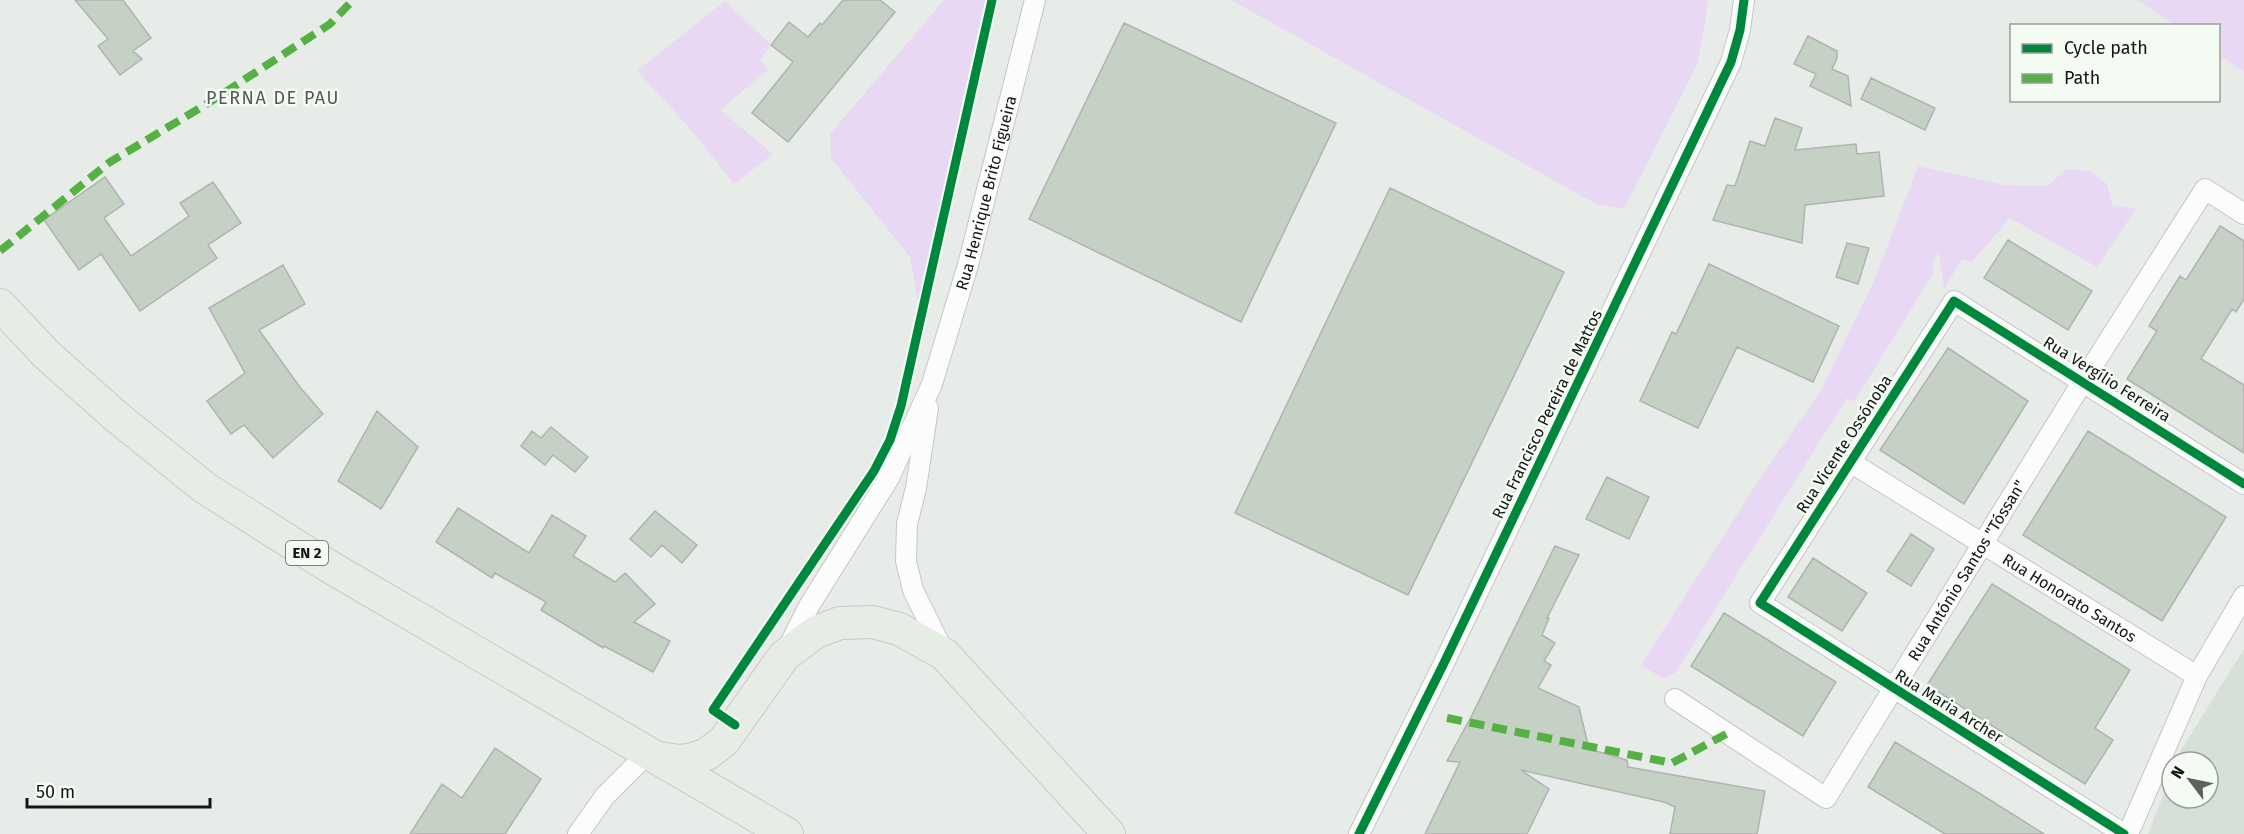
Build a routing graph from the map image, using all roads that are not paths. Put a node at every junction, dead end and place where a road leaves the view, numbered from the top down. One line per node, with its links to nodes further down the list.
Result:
1 (1035, 0): 7 (street, Rua Henrique Brito Figueira)
2 (1744, 0): 24 (street, Rua Francisco Pereira de Mattos)
3 (2244, 214): 6 (street, Rua António Santos "Tóssan")
4 (1953, 301): 6 (street, Rua Vergílio Ferreira); 8 (street, Rua Vicente Ossónoba)
5 (0, 305): 19 (main road, EN 2)
6 (2083, 381): 9 (street, Rua Vergílio Ferreira); 10 (street, Rua António Santos "Tóssan")
7 (932, 384): 13 (street); 14 (street)
8 (1850, 462): 10 (street, Rua Honorato Santos); 12 (street, Rua Vicente Ossónoba)
9 (2244, 484)
10 (1983, 545): 15 (street, Rua Honorato Santos); 16 (street, Rua António Santos "Tóssan")
11 (2244, 596): 15 (street)
12 (1760, 603): 16 (street, Rua Maria Archer)
13 (944, 654): 14 (main road); 23 (main road)
14 (784, 656): 18 (main road)
15 (2197, 676): 26 (street)
16 (1893, 688): 17 (street, Rua António Santos "Tóssan"); 25 (street, Rua Maria Archer)
17 (1675, 699)
18 (723, 741): 19 (main road); 20 (main road)
19 (653, 755): 20 (main road, EN 2); 21 (street)
20 (733, 803): 22 (main road, EN 2)
21 (578, 834)
22 (787, 834)
23 (1109, 834)
24 (1359, 834)
25 (2124, 834)
26 (2128, 834)

